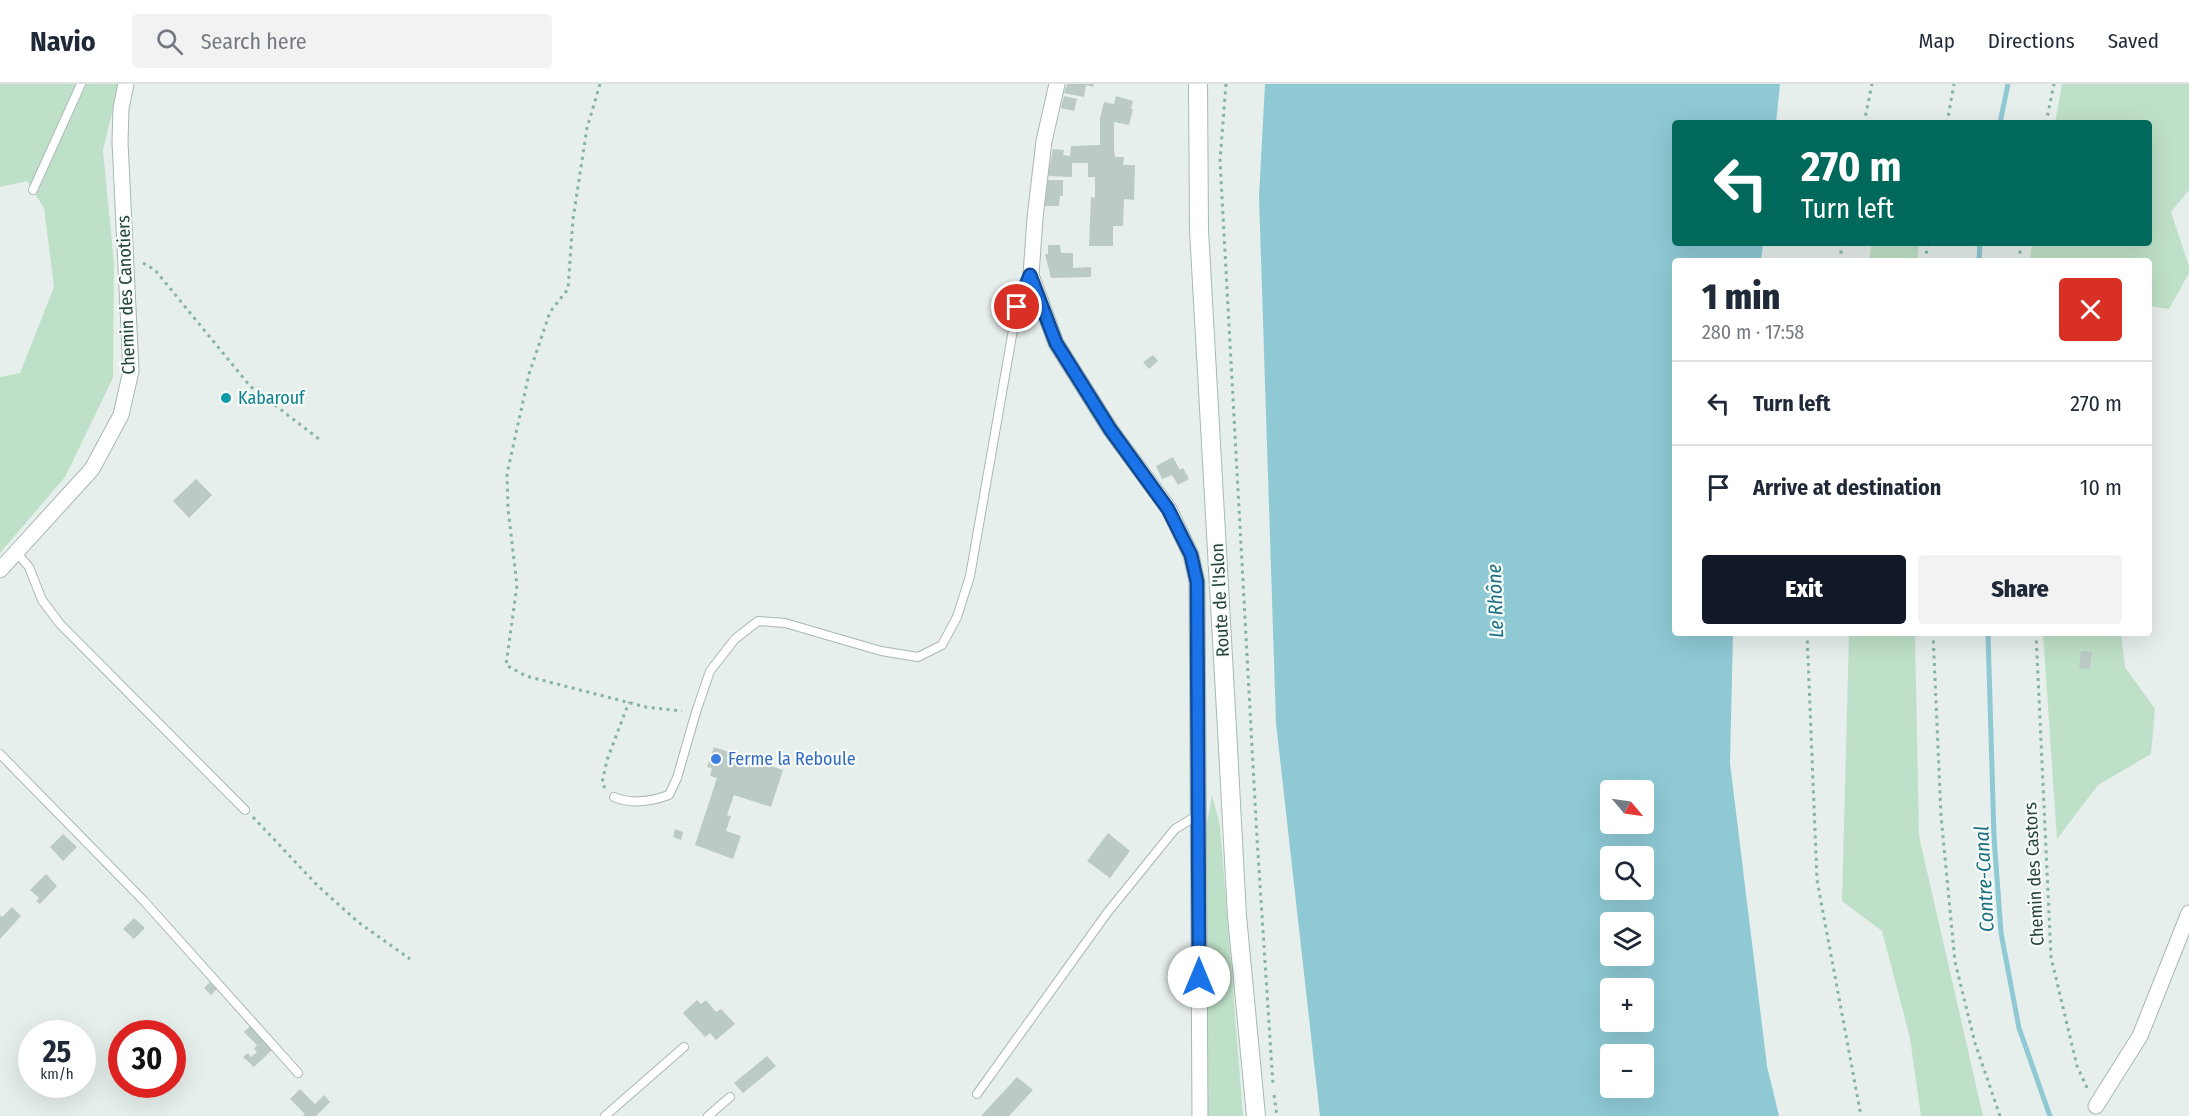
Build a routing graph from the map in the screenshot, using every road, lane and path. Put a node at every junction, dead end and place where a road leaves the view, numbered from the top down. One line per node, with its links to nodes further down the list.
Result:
1 (81, 84): 13 (lane)
2 (126, 84): 14 (street, Chemin des Canotiers)
3 (600, 84): 22 (path)
4 (1057, 84): 15 (street)
5 (1198, 84): 38 (street, Route de l'Islon)
6 (1226, 84): 39 (path)
7 (1872, 84): 10 (path)
8 (1954, 84): 11 (path)
9 (2054, 84): 12 (path)
10 (1865, 120)
11 (1948, 120)
12 (2047, 120)
13 (33, 190)
14 (126, 252): 16 (path); 17 (street, Chemin des Canotiers)
15 (1030, 275): 23 (lane); 27 (street)
16 (319, 439)
17 (16, 552): 18 (street, Chemin des Canotiers); 26 (lane)
18 (0, 570)
19 (1807, 636): 40 (path)
20 (1933, 636): 41 (path)
21 (2036, 636): 34 (path, Chemin des Castors)
22 (629, 702): 23 (path); 25 (path)
23 (696, 712): 25 (lane)
24 (0, 754): 31 (lane)
25 (614, 797)
26 (245, 810): 29 (path)
27 (1198, 815): 32 (lane); 37 (street)
28 (2189, 913): 34 (street)
29 (410, 959)
30 (684, 1047): 35 (lane)
31 (298, 1073)
32 (977, 1094)
33 (730, 1097): 36 (lane)
34 (2096, 1106)
35 (605, 1116)
36 (708, 1116)
37 (1200, 1116)
38 (1256, 1116)
39 (1277, 1116)
40 (1861, 1116)
41 (2000, 1116)

